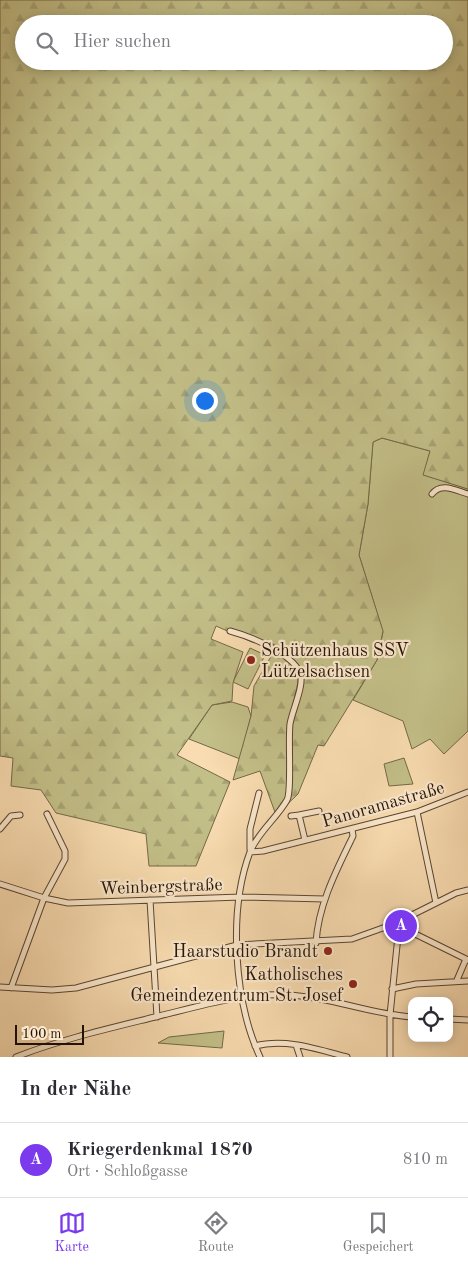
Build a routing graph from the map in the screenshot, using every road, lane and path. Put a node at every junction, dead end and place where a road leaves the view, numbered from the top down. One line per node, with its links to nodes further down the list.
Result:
1 (432, 494): 2 (street)
2 (468, 494)
3 (230, 631): 15 (street)
4 (468, 792): 7 (street, Panoramastraße)
5 (258, 793): 15 (street)
6 (319, 811): 10 (street, Panoramastraße)
7 (417, 812): 13 (street, Panoramastraße); 22 (street)
8 (47, 814): 19 (street)
9 (20, 815): 12 (street)
10 (299, 815): 11 (street, Panoramastraße); 14 (street, Panoramastraße)
11 (291, 816)
12 (0, 829)
13 (352, 829): 14 (street, Panoramastraße); 20 (street)
14 (305, 840): 15 (street, Panoramastraße)
15 (250, 852): 18 (street)
16 (0, 884): 19 (street, Weinbergstraße)
17 (468, 890): 22 (street)
18 (241, 897): 20 (street, Weinbergstraße); 21 (street, Weinbergstraße); 25 (street)
19 (44, 898): 21 (street, Weinbergstraße); 31 (street)
20 (325, 899): 24 (street)
21 (150, 900): 27 (street)
22 (436, 903): 23 (street)
23 (396, 925): 24 (street); 26 (street); 32 (street)
24 (316, 943): 25 (street)
25 (237, 945): 27 (street); 33 (street)
26 (467, 960): 28 (street)
27 (153, 968): 31 (street); 35 (street)
28 (457, 980): 29 (street); 32 (street)
29 (468, 981)
30 (0, 987): 31 (street)
31 (11, 988)
32 (392, 989): 34 (street)
33 (241, 997): 34 (street); 35 (street); 40 (street)
34 (390, 1015): 36 (street); 46 (street)
35 (157, 1017): 42 (street)
36 (408, 1017)
37 (453, 1019): 38 (street)
38 (468, 1020)
39 (296, 1045): 40 (street); 41 (street); 44 (street)
40 (255, 1046): 43 (street)
41 (329, 1055): 45 (street)
42 (16, 1057)
43 (260, 1057)
44 (300, 1057)
45 (346, 1057)
46 (390, 1057)

